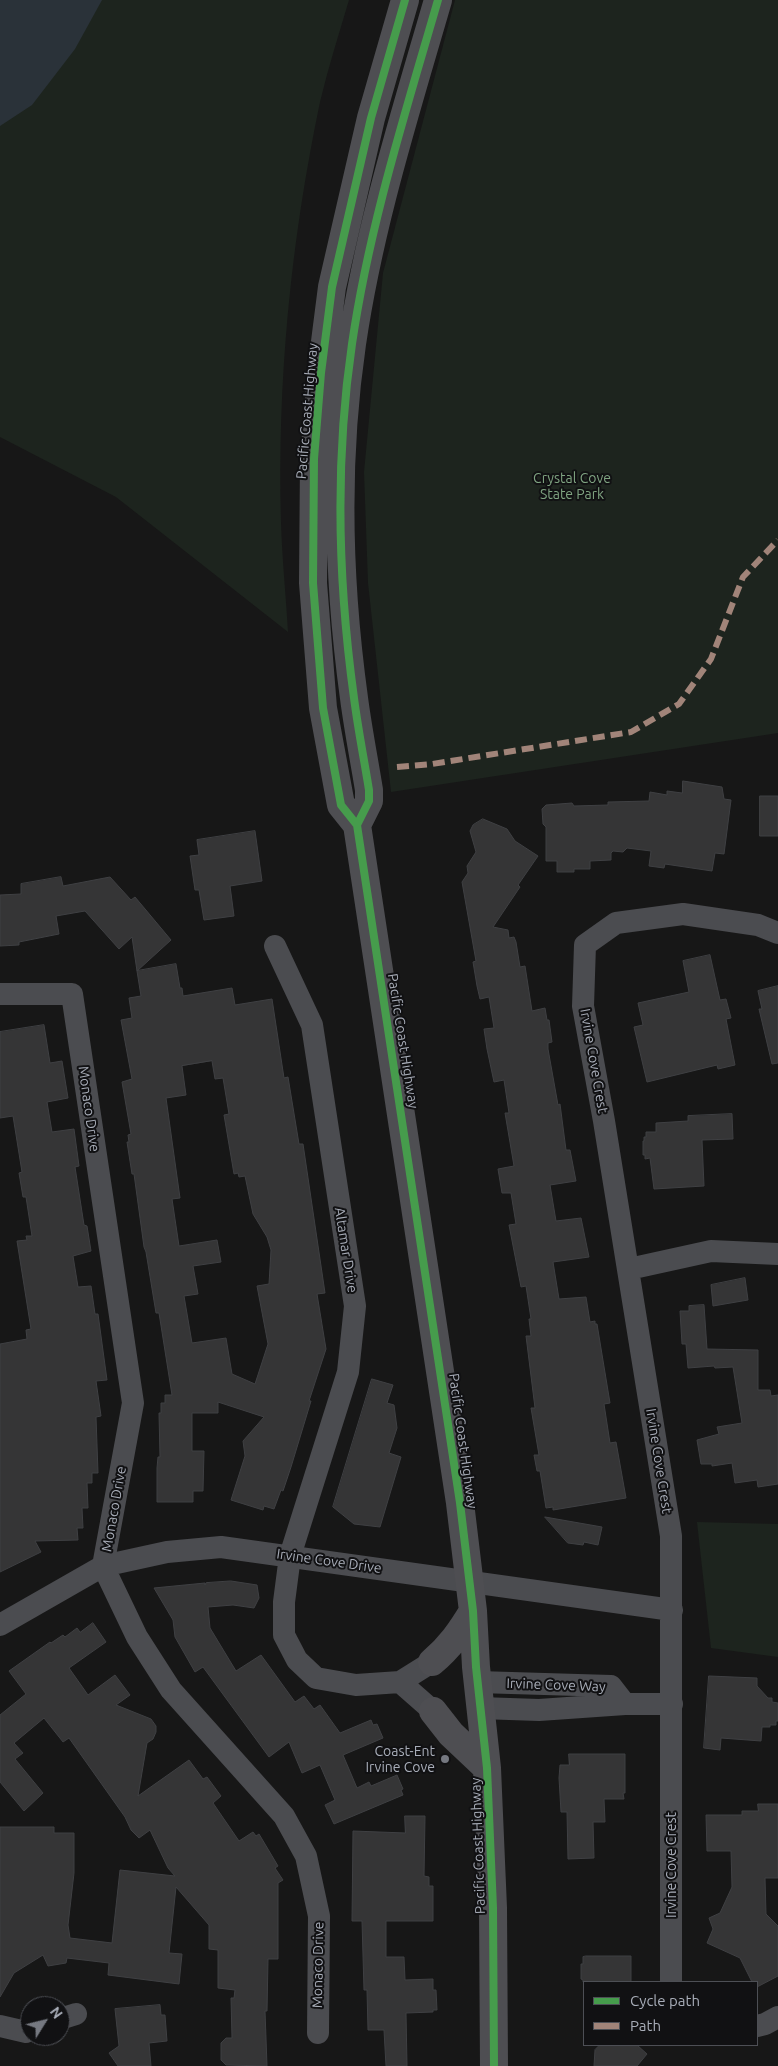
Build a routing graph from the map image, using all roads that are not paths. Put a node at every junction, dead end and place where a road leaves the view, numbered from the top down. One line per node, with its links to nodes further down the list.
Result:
1 (405, 0): 3 (highway, Pacific Coast Highway)
2 (438, 0): 3 (highway)
3 (357, 824): 11 (highway, Pacific Coast Highway)
4 (778, 933): 8 (street, Irvine Cove Crest)
5 (275, 946): 9 (street, Altamar Drive)
6 (0, 994): 10 (street, Monaco Drive)
7 (778, 1254): 8 (street)
8 (629, 1269): 12 (street, Irvine Cove Crest)
9 (290, 1556): 10 (street, Irvine Cove Drive); 12 (street, Irvine Cove Drive); 15 (street)
10 (104, 1566): 13 (street, Irvine Cove Drive); 26 (street, Monaco Drive)
11 (473, 1605): 14 (highway); 16 (highway, Pacific Coast Highway)
12 (672, 1610): 18 (street, Irvine Cove Crest)
13 (0, 1625)
14 (432, 1662): 15 (street)
15 (400, 1682): 19 (street)
16 (479, 1695): 17 (street, Irvine Cove Way); 17 (street, Irvine Cove Way); 20 (highway, Pacific Coast Highway)
17 (626, 1704): 18 (street, Irvine Cove Way)
18 (672, 1704): 21 (street, Irvine Cove Crest)
19 (433, 1711): 20 (highway)
20 (487, 1768): 27 (highway, Pacific Coast Highway)
21 (671, 1981)
22 (778, 2017): 24 (street)
23 (0, 2026): 25 (street)
24 (758, 2026)
25 (20, 2031)
26 (318, 2033)
27 (494, 2066)

